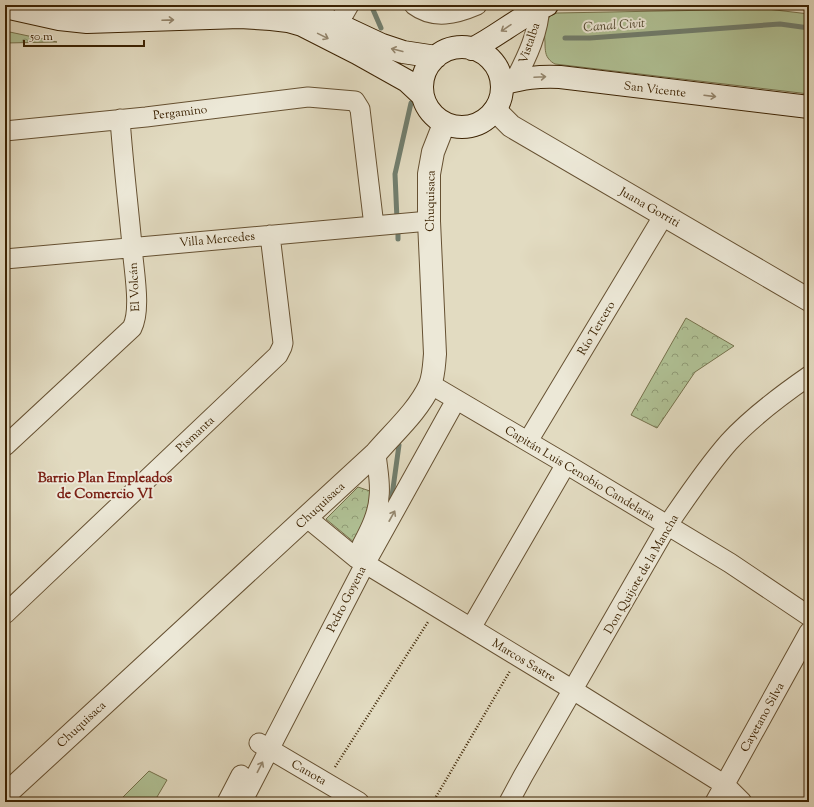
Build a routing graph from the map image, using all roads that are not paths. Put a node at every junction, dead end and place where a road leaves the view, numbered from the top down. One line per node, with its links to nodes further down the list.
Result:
1 (85, 5): 2 (main road)
2 (108, 5)
3 (294, 5): 9 (main road)
4 (349, 5): 9 (street)
5 (414, 5): 6 (street)
6 (477, 5)
7 (542, 6): 10 (main road, one-way to 10); 12 (street, Vistalba)
8 (5, 7): 13 (main road, one-way to 13)
9 (338, 24): 11 (main road, one-way to 9)
10 (472, 48): 11 (main road); 12 (main road)
11 (436, 57): 13 (main road)
12 (508, 82): 14 (main road, San Vicente, one-way to 14); 15 (main road)
13 (423, 96): 17 (main road)
14 (809, 107)
15 (495, 110): 17 (main road); 19 (main road, Juana Gorriti)
16 (120, 119): 18 (street, Pergamino); 20 (street, Pergamino); 22 (street, El Volcán)
17 (444, 124): 20 (main road, Chuquisaca)
18 (5, 131)
19 (664, 215): 24 (main road, Juana Gorriti); 28 (street, Río Tercero)
20 (401, 223): 21 (street, Villa Mercedes); 26 (main road, Chuquisaca)
21 (270, 235): 22 (street, Villa Mercedes); 35 (street, Pismanta)
22 (132, 247): 23 (street, Villa Mercedes); 29 (street, El Volcán)
23 (7, 261)
24 (809, 300)
25 (809, 376): 33 (street, Don Quijote de la Mancha)
26 (430, 384): 27 (street, Capitán Luis Cenobio Candelaria); 30 (main road, Chuquisaca)
27 (456, 400): 28 (street, Capitán Luis Cenobio Candelaria); 34 (street, Pedro Goyena, one-way to 27)
28 (528, 441): 31 (street, Capitán Luis Cenobio Candelaria)
29 (5, 446)
30 (376, 453): 32 (main road, Chuquisaca); 34 (street, Pedro Goyena)
31 (566, 464): 33 (street, Capitán Luis Cenobio Candelaria); 37 (street)
32 (306, 517): 34 (street, Marcos Sastre); 42 (main road, Chuquisaca)
33 (667, 526): 36 (street, Capitán Luis Cenobio Candelaria); 39 (street, Don Quijote de la Mancha)
34 (360, 561): 37 (street, Marcos Sastre); 40 (street, Pedro Goyena)
35 (5, 614)
36 (809, 616)
37 (471, 628): 39 (street, Marcos Sastre)
38 (809, 632): 41 (street, Cayetano Silva)
39 (573, 690): 41 (street, Marcos Sastre); 46 (street, Don Quijote de la Mancha)
40 (264, 746): 43 (street, Pedro Goyena); 44 (street, Pedro Goyena, one-way to 40); 45 (street, Canota)
41 (725, 784): 47 (street, Cayetano Silva); 48 (street, Marcos Sastre)
42 (5, 795)
43 (227, 802)
44 (242, 802)
45 (359, 802)
46 (510, 802)
47 (715, 802)
48 (742, 802)

